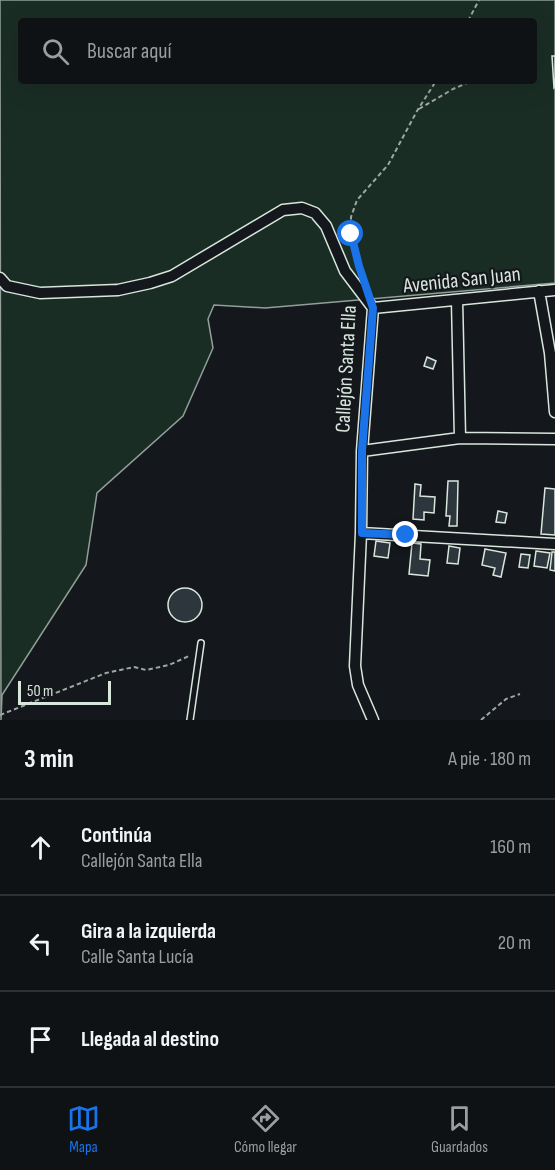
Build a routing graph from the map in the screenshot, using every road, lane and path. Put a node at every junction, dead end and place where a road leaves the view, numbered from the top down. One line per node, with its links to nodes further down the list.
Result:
1 (479, 0): 2 (path)
2 (470, 18)
3 (434, 84): 5 (path, Callejón Santa Ella)
4 (465, 84): 5 (path)
5 (417, 111): 7 (path, Callejón Santa Ella)
6 (0, 278): 11 (street)
7 (363, 278)
8 (555, 290): 9 (street, Avenida San Juan)
9 (539, 291): 10 (street, Avenida San Juan); 12 (street)
10 (457, 300): 11 (street, Avenida San Juan); 13 (street)
11 (373, 308): 15 (street, Callejón Santa Ella)
12 (555, 412)
13 (460, 438): 14 (street); 15 (street)
14 (555, 439)
15 (362, 451): 16 (street, Callejón Santa Ella)
16 (362, 533): 17 (street); 23 (street, Callejón Santa Ella)
17 (555, 544)
18 (201, 643): 19 (lane)
19 (200, 652): 21 (path); 22 (lane)
20 (520, 694): 24 (path)
21 (0, 715)
22 (190, 720)
23 (373, 720)
24 (481, 720)

